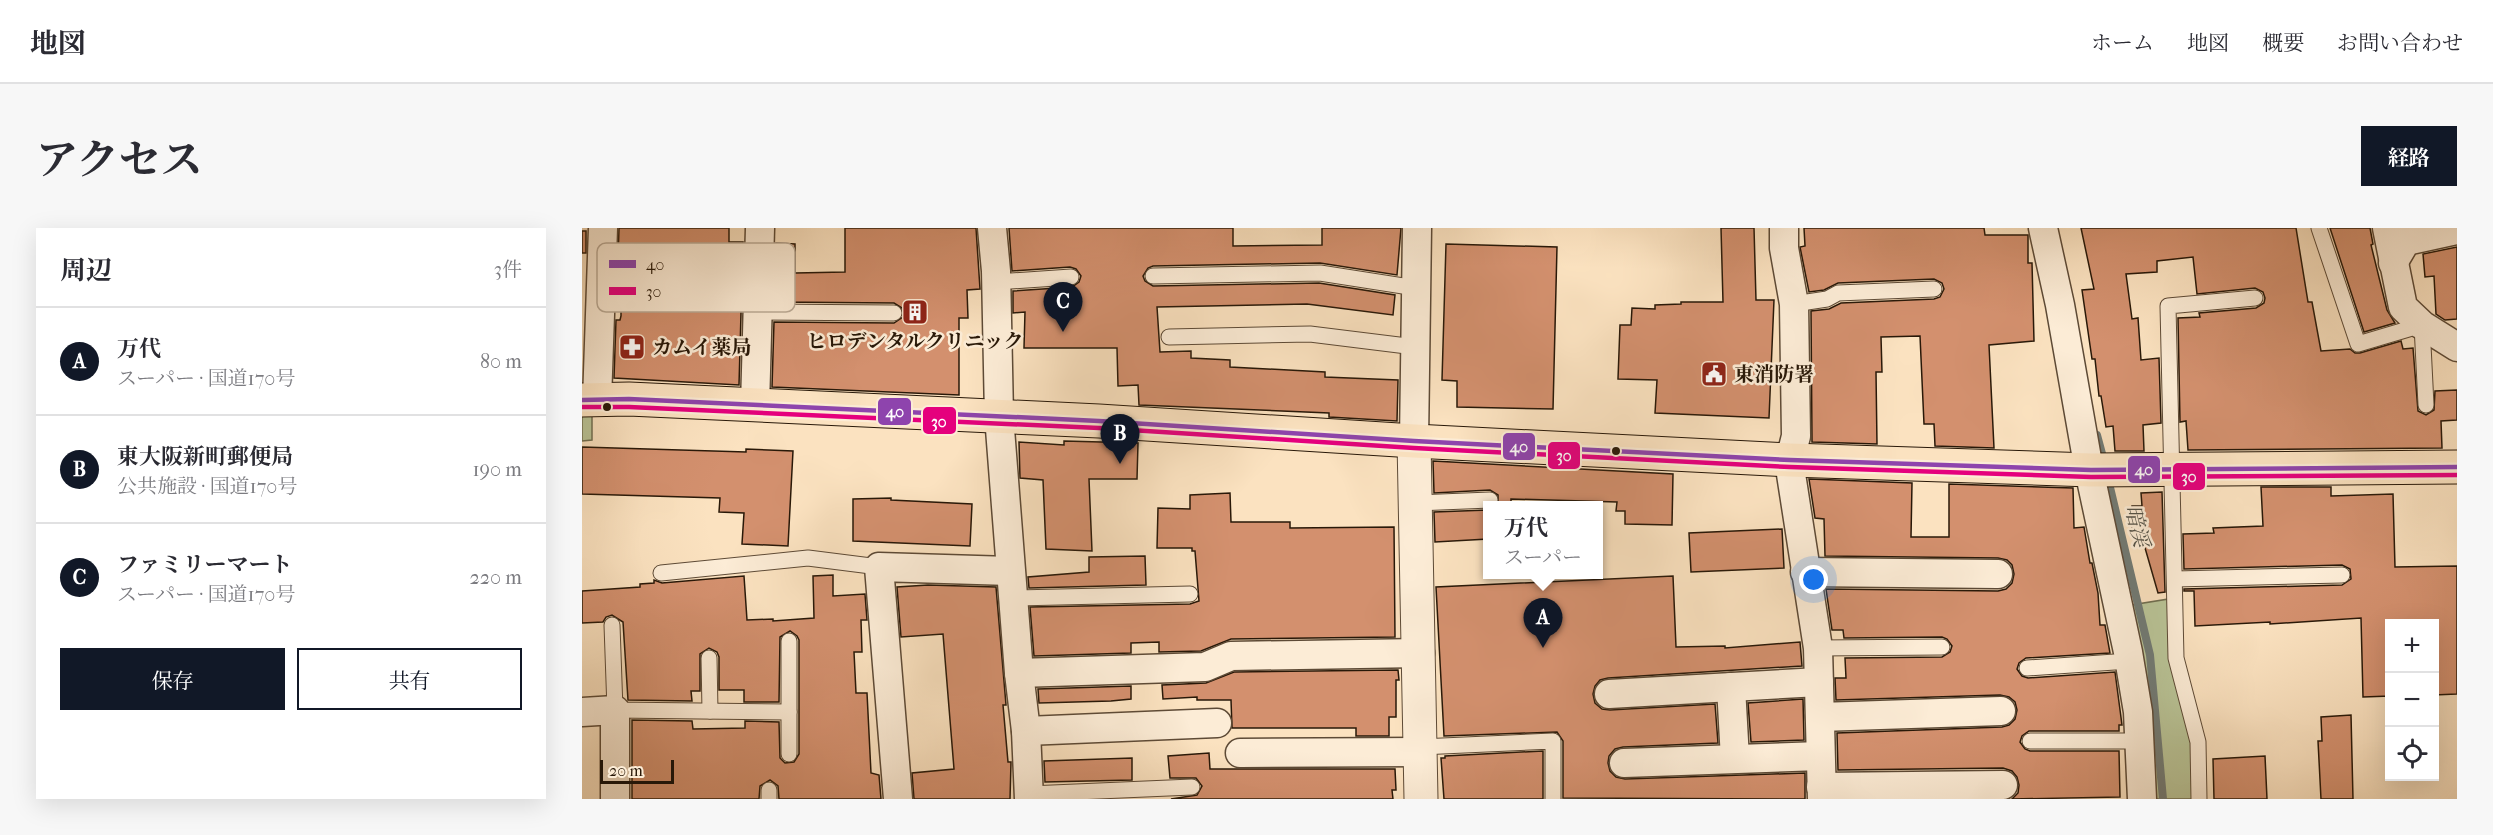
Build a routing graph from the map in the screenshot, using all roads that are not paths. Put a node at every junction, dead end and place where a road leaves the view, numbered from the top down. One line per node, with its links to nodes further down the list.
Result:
1 (603, 228): 10 (street)
2 (760, 228): 11 (street)
3 (992, 228): 17 (street)
4 (1417, 228): 18 (street)
5 (1784, 228): 21 (street)
6 (2043, 228): 35 (street)
7 (2319, 228): 24 (lane)
8 (2386, 228): 13 (street)
9 (2457, 230): 13 (street)
10 (599, 243)
11 (760, 243)
12 (597, 248): 14 (street)
13 (2393, 263): 24 (street)
14 (592, 265): 28 (street)
15 (1153, 276): 18 (lane)
16 (1071, 277): 17 (lane)
17 (996, 282): 31 (street)
18 (1416, 288): 26 (street)
19 (1934, 289): 21 (lane)
20 (2255, 298): 36 (lane)
21 (1794, 304): 33 (street)
22 (758, 312): 23 (lane); 30 (street)
23 (894, 313)
24 (2422, 325): 27 (street); 29 (lane)
25 (1168, 337): 26 (lane)
26 (1415, 347): 32 (street)
27 (2457, 347)
28 (589, 401): 30 (highway)
29 (2426, 405)
30 (755, 406): 31 (highway)
31 (999, 416): 32 (highway); 45 (street)
32 (1414, 441): 33 (highway); 38 (street)
33 (1790, 460): 35 (highway); 40 (street)
34 (2457, 467): 36 (highway)
35 (2090, 470): 36 (highway); 53 (street)
36 (2173, 471): 44 (lane)
37 (1490, 500): 38 (lane)
38 (1416, 503): 51 (street)
39 (879, 567): 41 (lane); 45 (street); 80 (street)
40 (1805, 572): 42 (street); 50 (street)
41 (662, 573)
42 (1998, 574)
43 (2342, 575): 44 (lane)
44 (2175, 579): 84 (lane)
45 (1011, 584): 46 (lane); 55 (street)
46 (1190, 594)
47 (612, 625): 59 (lane)
48 (789, 641): 63 (lane)
49 (1942, 647): 50 (lane)
50 (1818, 648): 56 (street)
51 (1419, 653): 55 (street); 69 (street)
52 (709, 658): 60 (lane)
53 (2129, 661): 54 (lane); 68 (street)
54 (2027, 668)
55 (1019, 673): 66 (street)
56 (1819, 682): 57 (street); 64 (street)
57 (1731, 687): 58 (street); 73 (street)
58 (1609, 694)
59 (615, 710): 60 (lane); 62 (street); 79 (street)
60 (710, 711): 63 (lane)
61 (2001, 711): 64 (street)
62 (582, 712)
63 (789, 712): 71 (lane)
64 (1820, 717): 72 (street)
65 (1217, 723): 66 (street)
66 (1026, 731): 78 (street)
67 (2030, 741): 68 (lane)
68 (2139, 741): 83 (street)
69 (1420, 750): 70 (street); 81 (street); 82 (lane)
70 (1240, 753)
71 (789, 754)
72 (1821, 756): 73 (street); 77 (street)
73 (1735, 759): 74 (street)
74 (1624, 763)
75 (2003, 785): 77 (street)
76 (1192, 787): 78 (lane)
77 (1821, 793)
78 (1029, 797)
79 (615, 799)
80 (898, 799)
81 (1421, 799)
82 (1553, 799)
83 (2142, 799)
84 (2199, 799)

